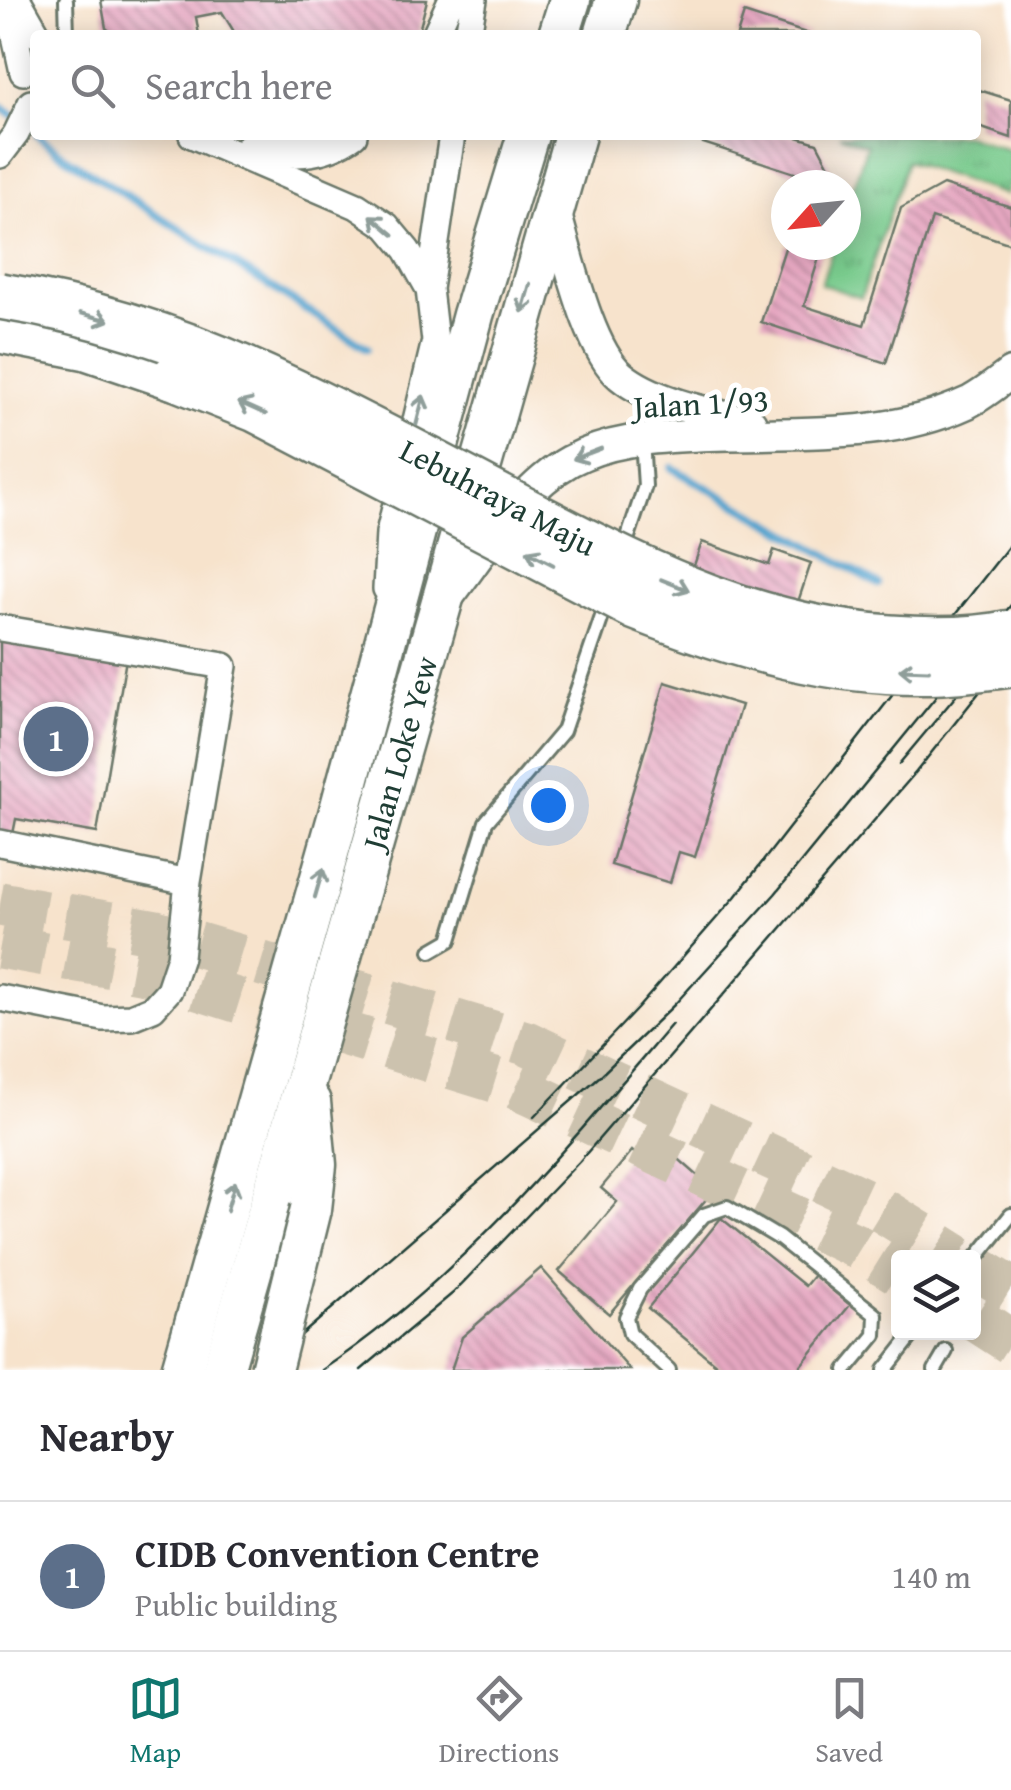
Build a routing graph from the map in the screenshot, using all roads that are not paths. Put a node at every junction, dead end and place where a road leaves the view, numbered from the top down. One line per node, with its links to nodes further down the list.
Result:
1 (7, 0): 14 (street)
2 (18, 0): 8 (street)
3 (66, 0): 9 (lane)
4 (451, 0): 10 (street)
5 (474, 0): 11 (street)
6 (570, 0): 12 (highway)
7 (616, 0): 13 (highway)
8 (35, 30)
9 (68, 30)
10 (436, 30)
11 (469, 30)
12 (561, 30)
13 (607, 30)
14 (29, 65): 15 (street)
15 (30, 112)
16 (30, 116): 23 (street)
17 (30, 117): 24 (street)
18 (346, 140): 22 (street)
19 (451, 140): 26 (street)
20 (526, 140): 35 (highway, Jalan Loke Yew)
21 (573, 140): 25 (highway, Jalan Loke Yew)
22 (211, 142): 26 (street, one-way to 22)
23 (0, 154)
24 (0, 175)
25 (553, 205): 30 (street, Jalan 1/93); 32 (highway, Jalan Loke Yew, one-way to 32)
26 (429, 289): 35 (street, one-way to 26)
27 (0, 296): 34 (highway, Lebuhraya Maju, one-way to 34, bridge)
28 (0, 330): 36 (highway, Lebuhraya Maju, one-way to 28, bridge)
29 (1011, 373): 30 (street, Jalan 1/93)
30 (798, 434): 31 (street, Jalan 1/93)
31 (642, 438): 32 (street, Jalan 1/93, one-way to 32); 39 (lane)
32 (439, 609): 41 (highway, Jalan Loke Yew)
33 (0, 628): 38 (street)
34 (1011, 633)
35 (384, 644): 46 (highway, Jalan Loke Yew, one-way to 35)
36 (1011, 664)
37 (0, 844): 38 (street)
38 (188, 882): 40 (street)
39 (431, 951)
40 (0, 998)
41 (307, 1078): 47 (highway, Jalan Loke Yew); 48 (highway, bridge)
42 (1011, 1215): 43 (lane)
43 (981, 1252)
44 (909, 1340): 51 (lane)
45 (946, 1352): 52 (lane)
46 (182, 1370)
47 (223, 1370)
48 (271, 1370)
49 (668, 1370): 50 (lane)
50 (846, 1370)
51 (885, 1370)
52 (934, 1370)

